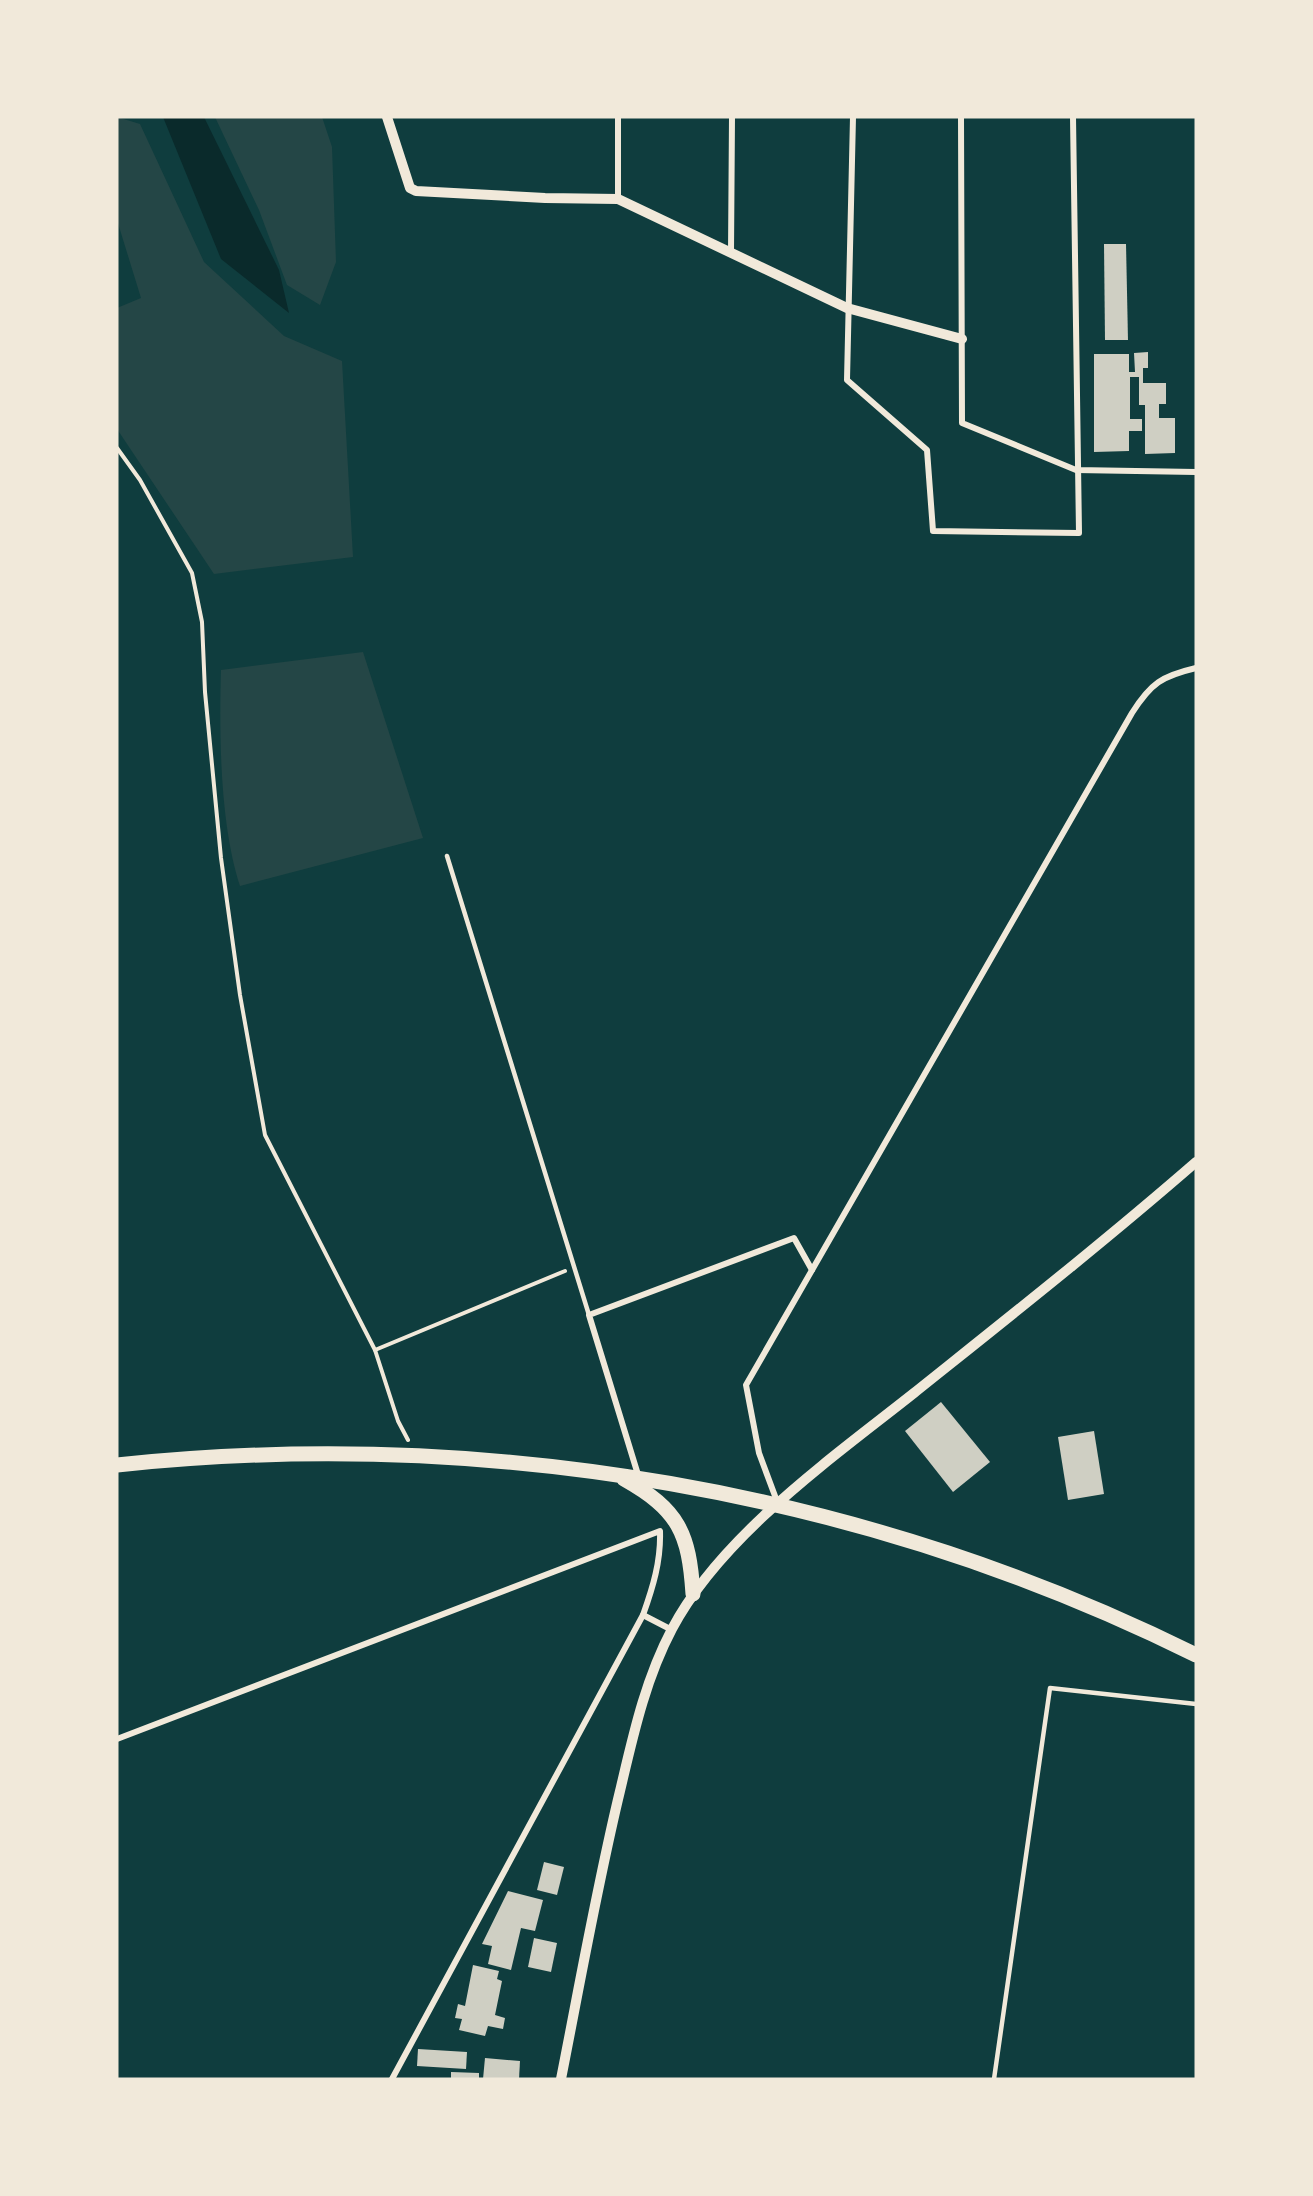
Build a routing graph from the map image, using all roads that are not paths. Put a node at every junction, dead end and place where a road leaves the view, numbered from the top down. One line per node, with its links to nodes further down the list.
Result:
1 (387, 117): 7 (street)
2 (618, 117): 7 (street)
3 (732, 117): 8 (street)
4 (853, 117): 9 (street)
5 (961, 117): 10 (street)
6 (1073, 117): 11 (street)
7 (618, 199): 8 (street)
8 (731, 252): 9 (street)
9 (847, 308): 10 (street); 11 (street)
10 (962, 339): 11 (street)
11 (1076, 470): 12 (street)
12 (1196, 472)
13 (1196, 668): 16 (street)
14 (447, 856): 17 (lane)
15 (1196, 1162): 21 (street)
16 (812, 1270): 17 (street); 21 (street)
17 (589, 1315): 20 (street)
18 (117, 1465): 19 (main road)
19 (615, 1475): 20 (main road); 22 (main road)
20 (639, 1479): 21 (main road)
21 (778, 1505): 22 (street); 25 (main road)
22 (693, 1594): 24 (street)
23 (643, 1615): 24 (street); 27 (street); 28 (street)
24 (672, 1630): 29 (street)
25 (1196, 1655)
26 (1196, 1704): 30 (lane)
27 (117, 1739)
28 (392, 2079)
29 (561, 2079)
30 (994, 2079)

